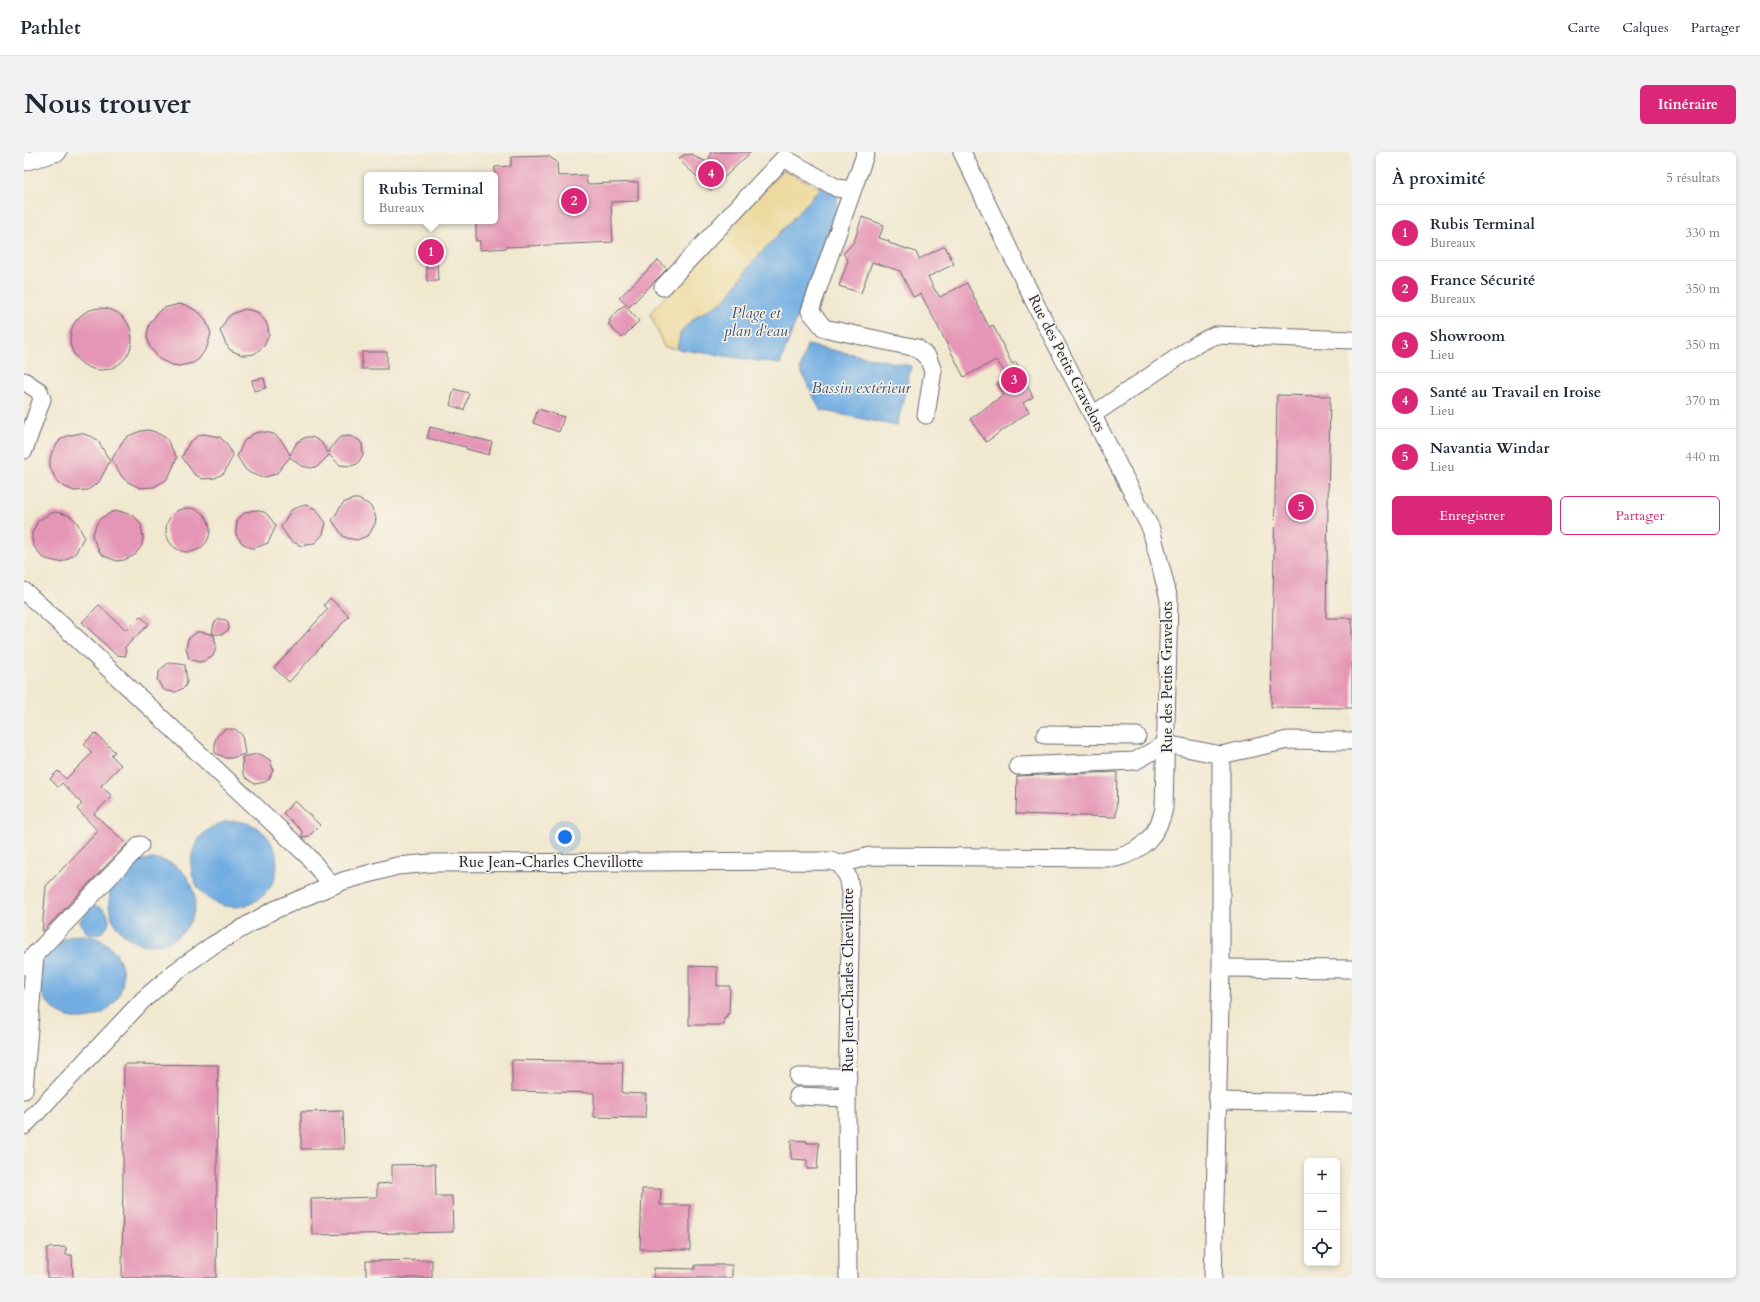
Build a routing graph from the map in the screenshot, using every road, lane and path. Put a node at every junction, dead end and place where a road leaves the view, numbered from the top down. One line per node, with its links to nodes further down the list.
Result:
1 (866, 152): 5 (street)
2 (962, 152): 9 (street, Rue des Petits Gravelots)
3 (51, 153): 4 (street)
4 (24, 162)
5 (852, 190): 6 (street); 10 (street)
6 (663, 287)
7 (1352, 340): 9 (street)
8 (24, 382): 11 (street)
9 (1094, 414): 16 (street, Rue des Petits Gravelots)
10 (926, 415)
11 (24, 450)
12 (24, 591): 21 (street)
13 (1045, 735): 14 (street)
14 (1137, 736)
15 (1352, 741): 17 (street)
16 (1166, 744): 17 (street); 18 (street); 20 (street, Rue des Petits Gravelots)
17 (1221, 754): 23 (street)
18 (1018, 766)
19 (140, 845): 22 (street)
20 (840, 864): 21 (street, Rue Jean-Charles Chevillotte); 26 (street, Rue Jean-Charles Chevillotte)
21 (332, 886): 32 (street, Rue Jean-Charles Chevillotte)
22 (30, 960): 27 (street)
23 (1221, 968): 24 (street); 30 (street)
24 (1352, 969)
25 (798, 1077): 26 (street)
26 (848, 1077): 29 (street, Rue Jean-Charles Chevillotte)
27 (24, 1090)
28 (798, 1096): 29 (street)
29 (848, 1098): 33 (street, Rue Jean-Charles Chevillotte)
30 (1218, 1101): 31 (street); 34 (street)
31 (1352, 1103)
32 (24, 1126)
33 (848, 1278)
34 (1213, 1278)

